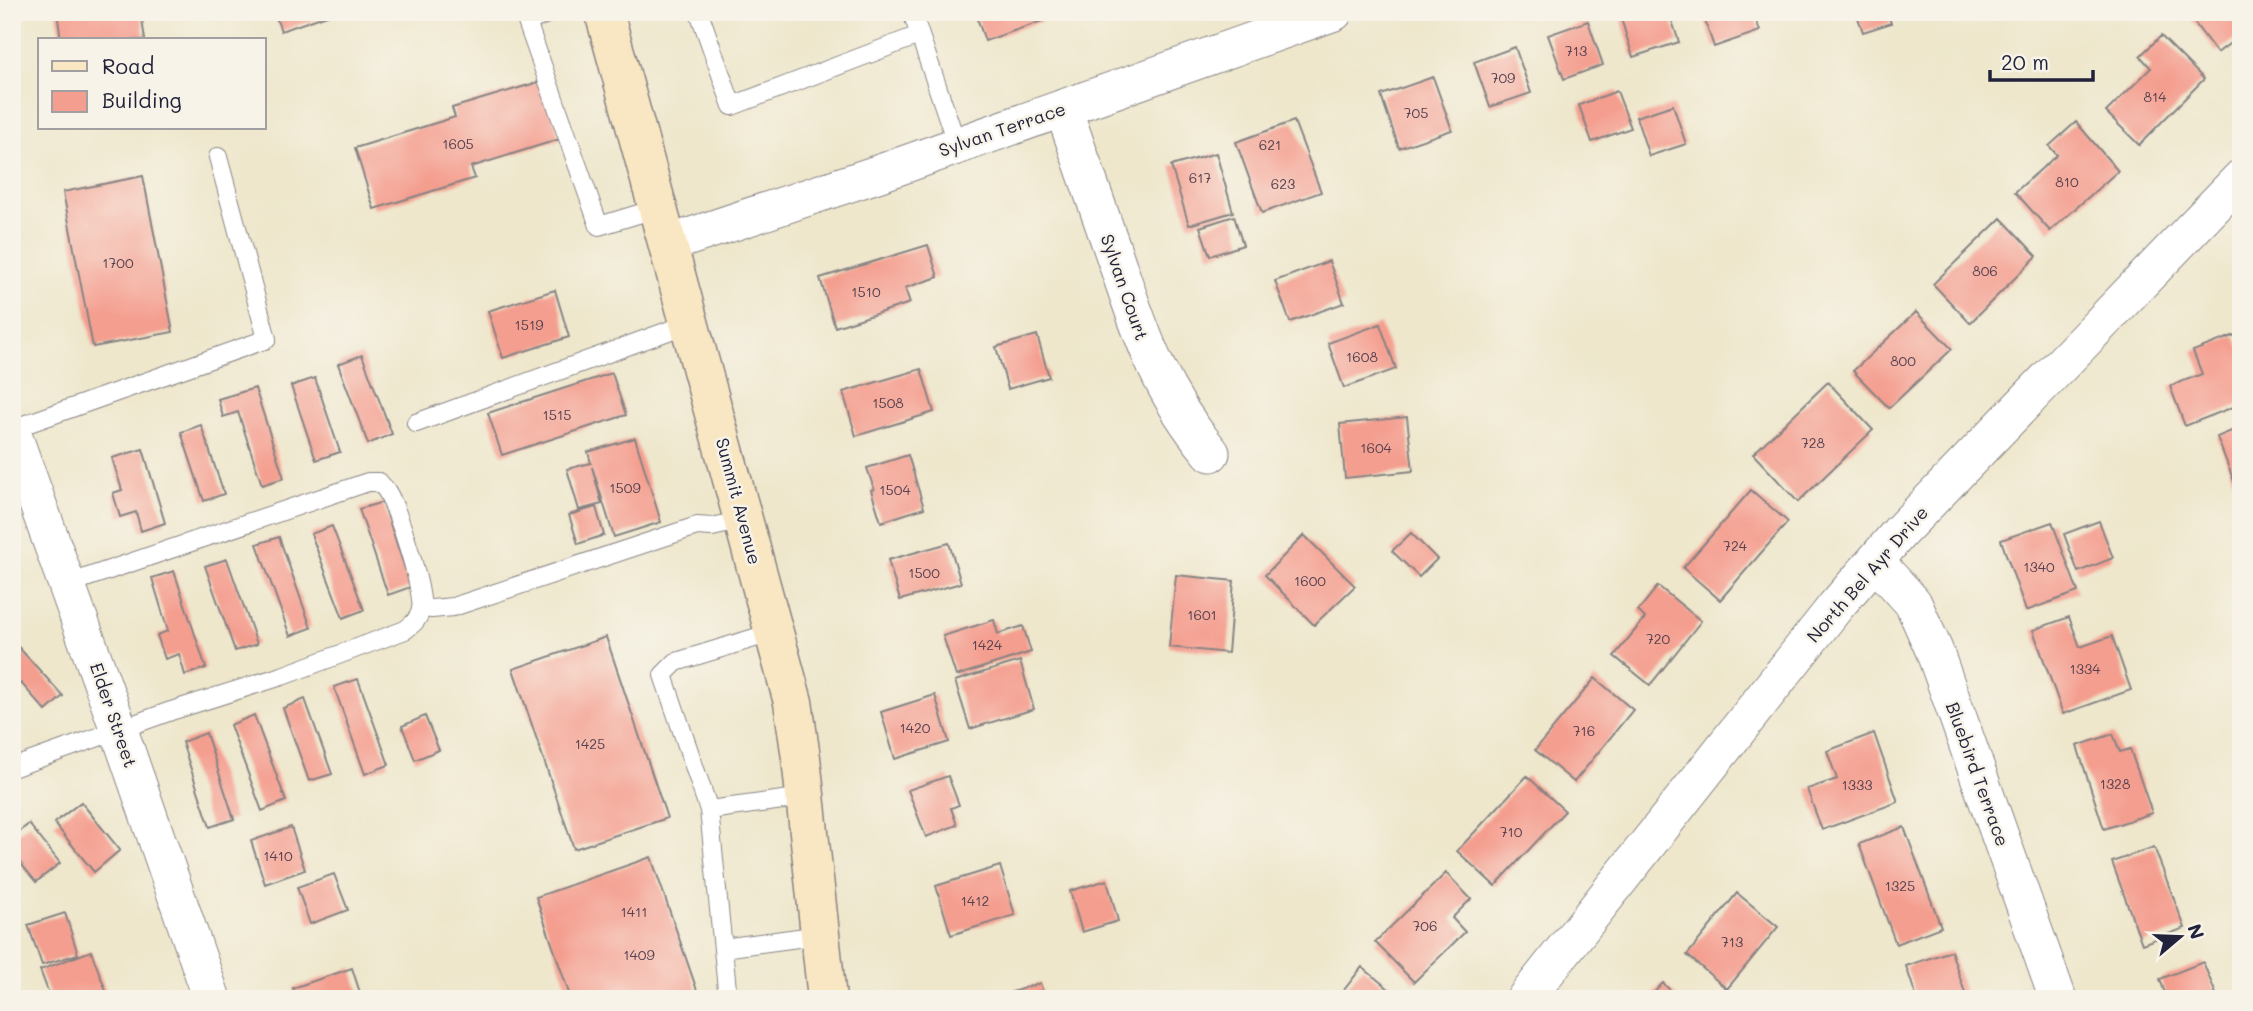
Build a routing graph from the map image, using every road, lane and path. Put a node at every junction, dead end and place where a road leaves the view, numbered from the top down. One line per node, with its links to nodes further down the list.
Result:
1 (552, 12): 11 (lane)
2 (604, 12): 11 (main road, Summit Avenue)
3 (699, 12): 6 (lane)
4 (912, 12): 6 (lane)
5 (1334, 12): 7 (street, Sylvan Terrace)
6 (919, 35): 8 (lane)
7 (1063, 108): 8 (street, Sylvan Terrace); 16 (street, Sylvan Court)
8 (957, 145): 12 (street, Sylvan Terrace)
9 (218, 157): 15 (lane)
10 (2241, 178): 19 (street, North Bel Ayr Drive)
11 (658, 208): 12 (main road, Summit Avenue)
12 (668, 244): 13 (main road, Summit Avenue)
13 (690, 323): 14 (lane); 18 (main road, Summit Avenue)
14 (416, 423)
15 (12, 430): 17 (street, Elder Street)
16 (1211, 453)
17 (22, 485): 20 (street, Elder Street)
18 (744, 520): 21 (lane); 22 (main road, Summit Avenue)
19 (1875, 561): 32 (street, North Bel Ayr Drive); 33 (street, Bluebird Terrace)
20 (68, 584): 21 (lane); 23 (street, Elder Street)
21 (421, 608): 23 (lane)
22 (774, 632): 25 (main road, Summit Avenue); 26 (lane)
23 (119, 730): 24 (lane); 29 (street, Elder Street)
24 (12, 768)
25 (805, 797): 26 (lane); 27 (main road, Summit Avenue)
26 (709, 810): 28 (lane)
27 (820, 935): 28 (lane); 31 (main road, Summit Avenue)
28 (723, 948): 30 (lane)
29 (212, 999)
30 (728, 999)
31 (827, 999)
32 (1524, 999)
33 (2059, 999)

